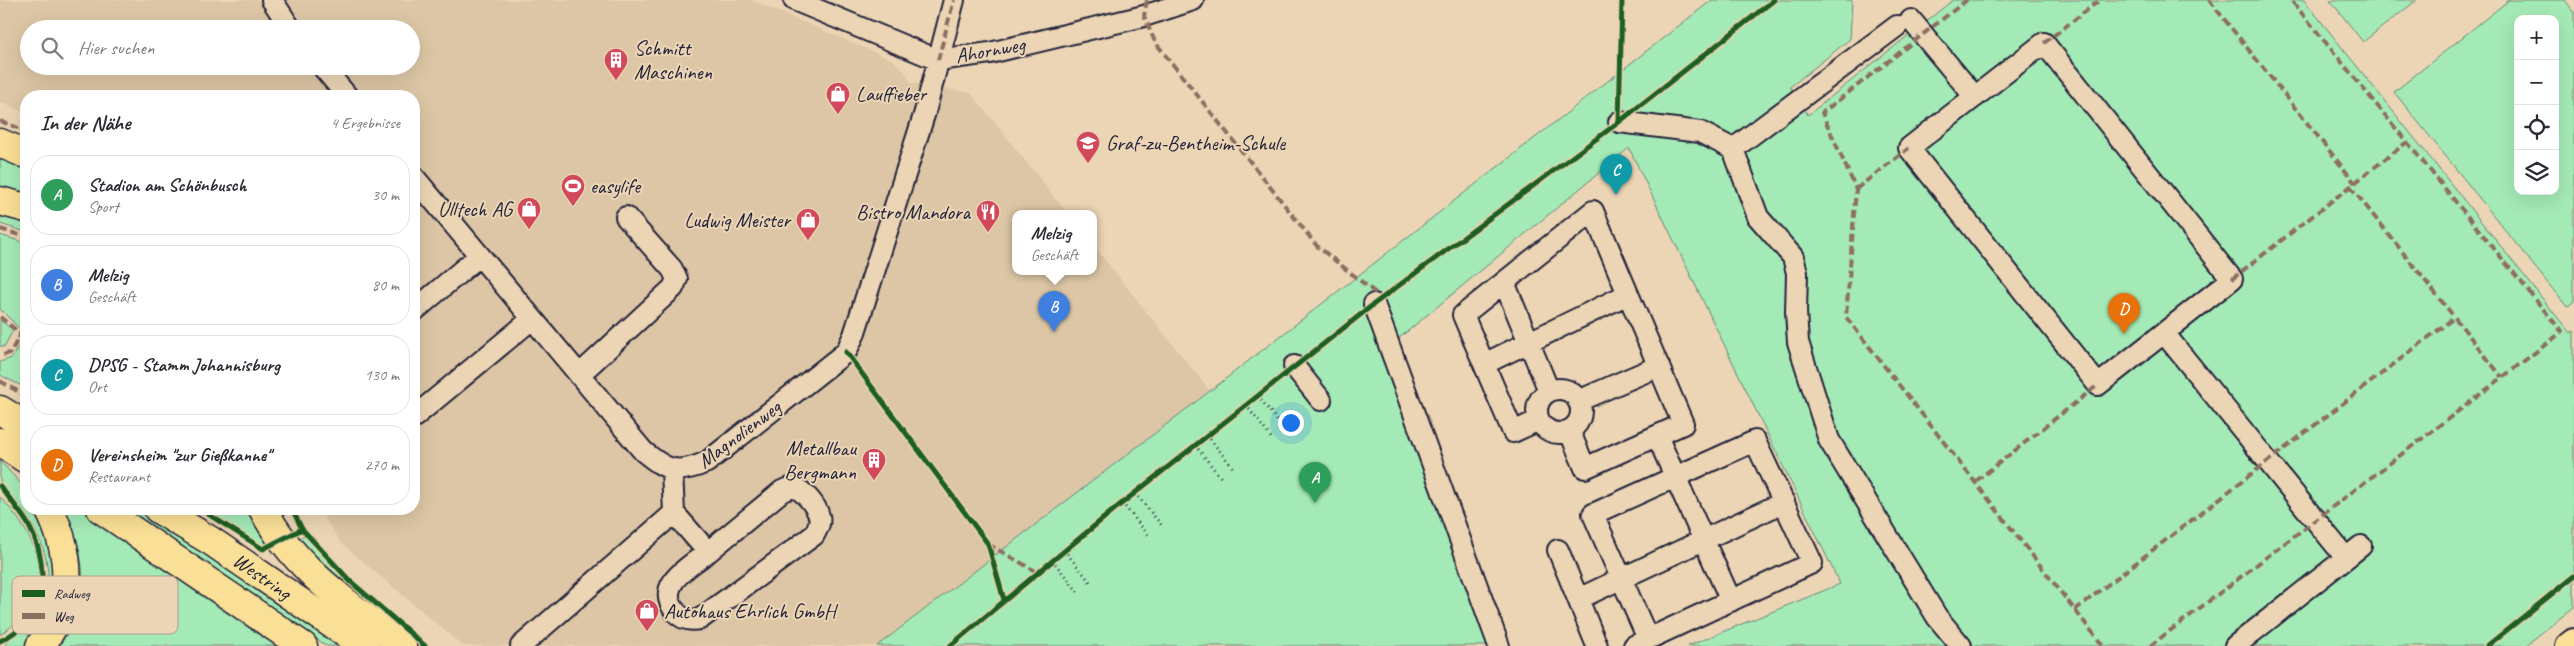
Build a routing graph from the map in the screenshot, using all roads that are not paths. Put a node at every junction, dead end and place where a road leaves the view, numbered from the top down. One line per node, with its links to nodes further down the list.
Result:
1 (272, 0): 5 (street)
2 (794, 0): 6 (street, Ahornweg)
3 (954, 0): 6 (street, Magnolienweg)
4 (1193, 0): 6 (street, Ahornweg)
5 (285, 20)
6 (938, 60): 41 (street, Magnolienweg)
7 (330, 75): 8 (street)
8 (342, 90)
9 (1975, 97): 12 (street); 24 (street); 24 (street)
10 (1619, 122): 12 (street)
11 (0, 143): 13 (highway)
12 (1733, 149): 66 (street)
13 (20, 151)
14 (420, 184): 18 (street, Magnolienweg)
15 (0, 201): 16 (highway)
16 (20, 206)
17 (626, 217): 29 (street)
18 (479, 256): 22 (street); 23 (street, Magnolienweg)
19 (1504, 282): 20 (street); 25 (street); 26 (street)
20 (1628, 294): 25 (street); 28 (street)
21 (1374, 304): 64 (street)
22 (420, 306)
23 (532, 318): 29 (street, Magnolienweg); 34 (street)
24 (2164, 333): 67 (street)
25 (1529, 342): 26 (street); 30 (street)
26 (1484, 364): 35 (street)
27 (1294, 366): 31 (street)
28 (1659, 366): 32 (street); 38 (street)
29 (579, 375): 41 (street, Magnolienweg)
30 (1550, 391): 32 (street); 35 (street)
31 (1321, 400)
32 (1578, 402): 37 (street)
33 (0, 410): 36 (highway)
34 (420, 412)
35 (1539, 420): 37 (street)
36 (20, 422)
37 (1569, 430): 38 (street)
38 (1657, 436): 42 (street)
39 (0, 442): 40 (highway)
40 (20, 456)
41 (672, 470): 44 (street)
42 (1675, 477): 43 (street); 49 (street); 53 (street)
43 (1784, 502): 49 (street); 55 (street)
44 (674, 513): 51 (street); 63 (street)
45 (52, 515): 52 (highway)
46 (109, 515): 60 (highway, Westring)
47 (168, 515): 61 (highway, Westring)
48 (267, 515): 62 (highway)
49 (1704, 540): 53 (street); 55 (street)
50 (1558, 550): 54 (street)
51 (708, 552): 51 (street)
52 (68, 576)
53 (1621, 578): 54 (street); 58 (street)
54 (1578, 598): 65 (street)
55 (1731, 601): 58 (street)
56 (50, 634): 59 (highway)
57 (2574, 642): 68 (main road)
58 (1641, 643)
59 (40, 646)
60 (303, 646)
61 (364, 646)
62 (402, 646)
63 (521, 646)
64 (1499, 646)
65 (1597, 646)
66 (1961, 646)
67 (2235, 646)
68 (2570, 646)

